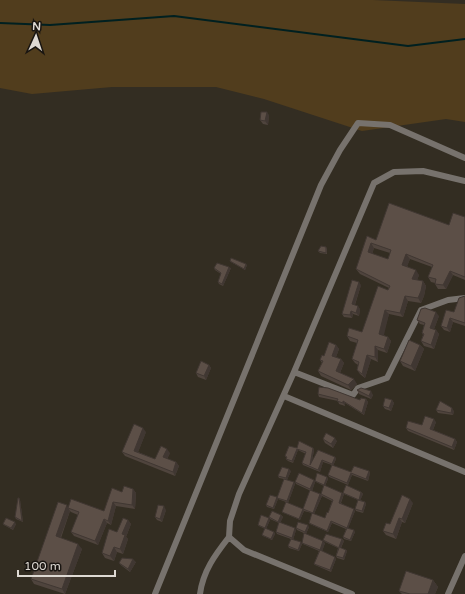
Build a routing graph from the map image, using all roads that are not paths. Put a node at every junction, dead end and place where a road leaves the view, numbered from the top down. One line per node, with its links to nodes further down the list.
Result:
1 (465, 158): 9 (street)
2 (465, 181): 4 (street)
3 (465, 298): 4 (street)
4 (294, 372): 5 (street)
5 (284, 396): 6 (street); 7 (street)
6 (465, 472)
7 (229, 537): 10 (street); 11 (street)
8 (464, 561): 12 (street)
9 (155, 594)
10 (200, 594)
11 (352, 594)
12 (448, 594)

